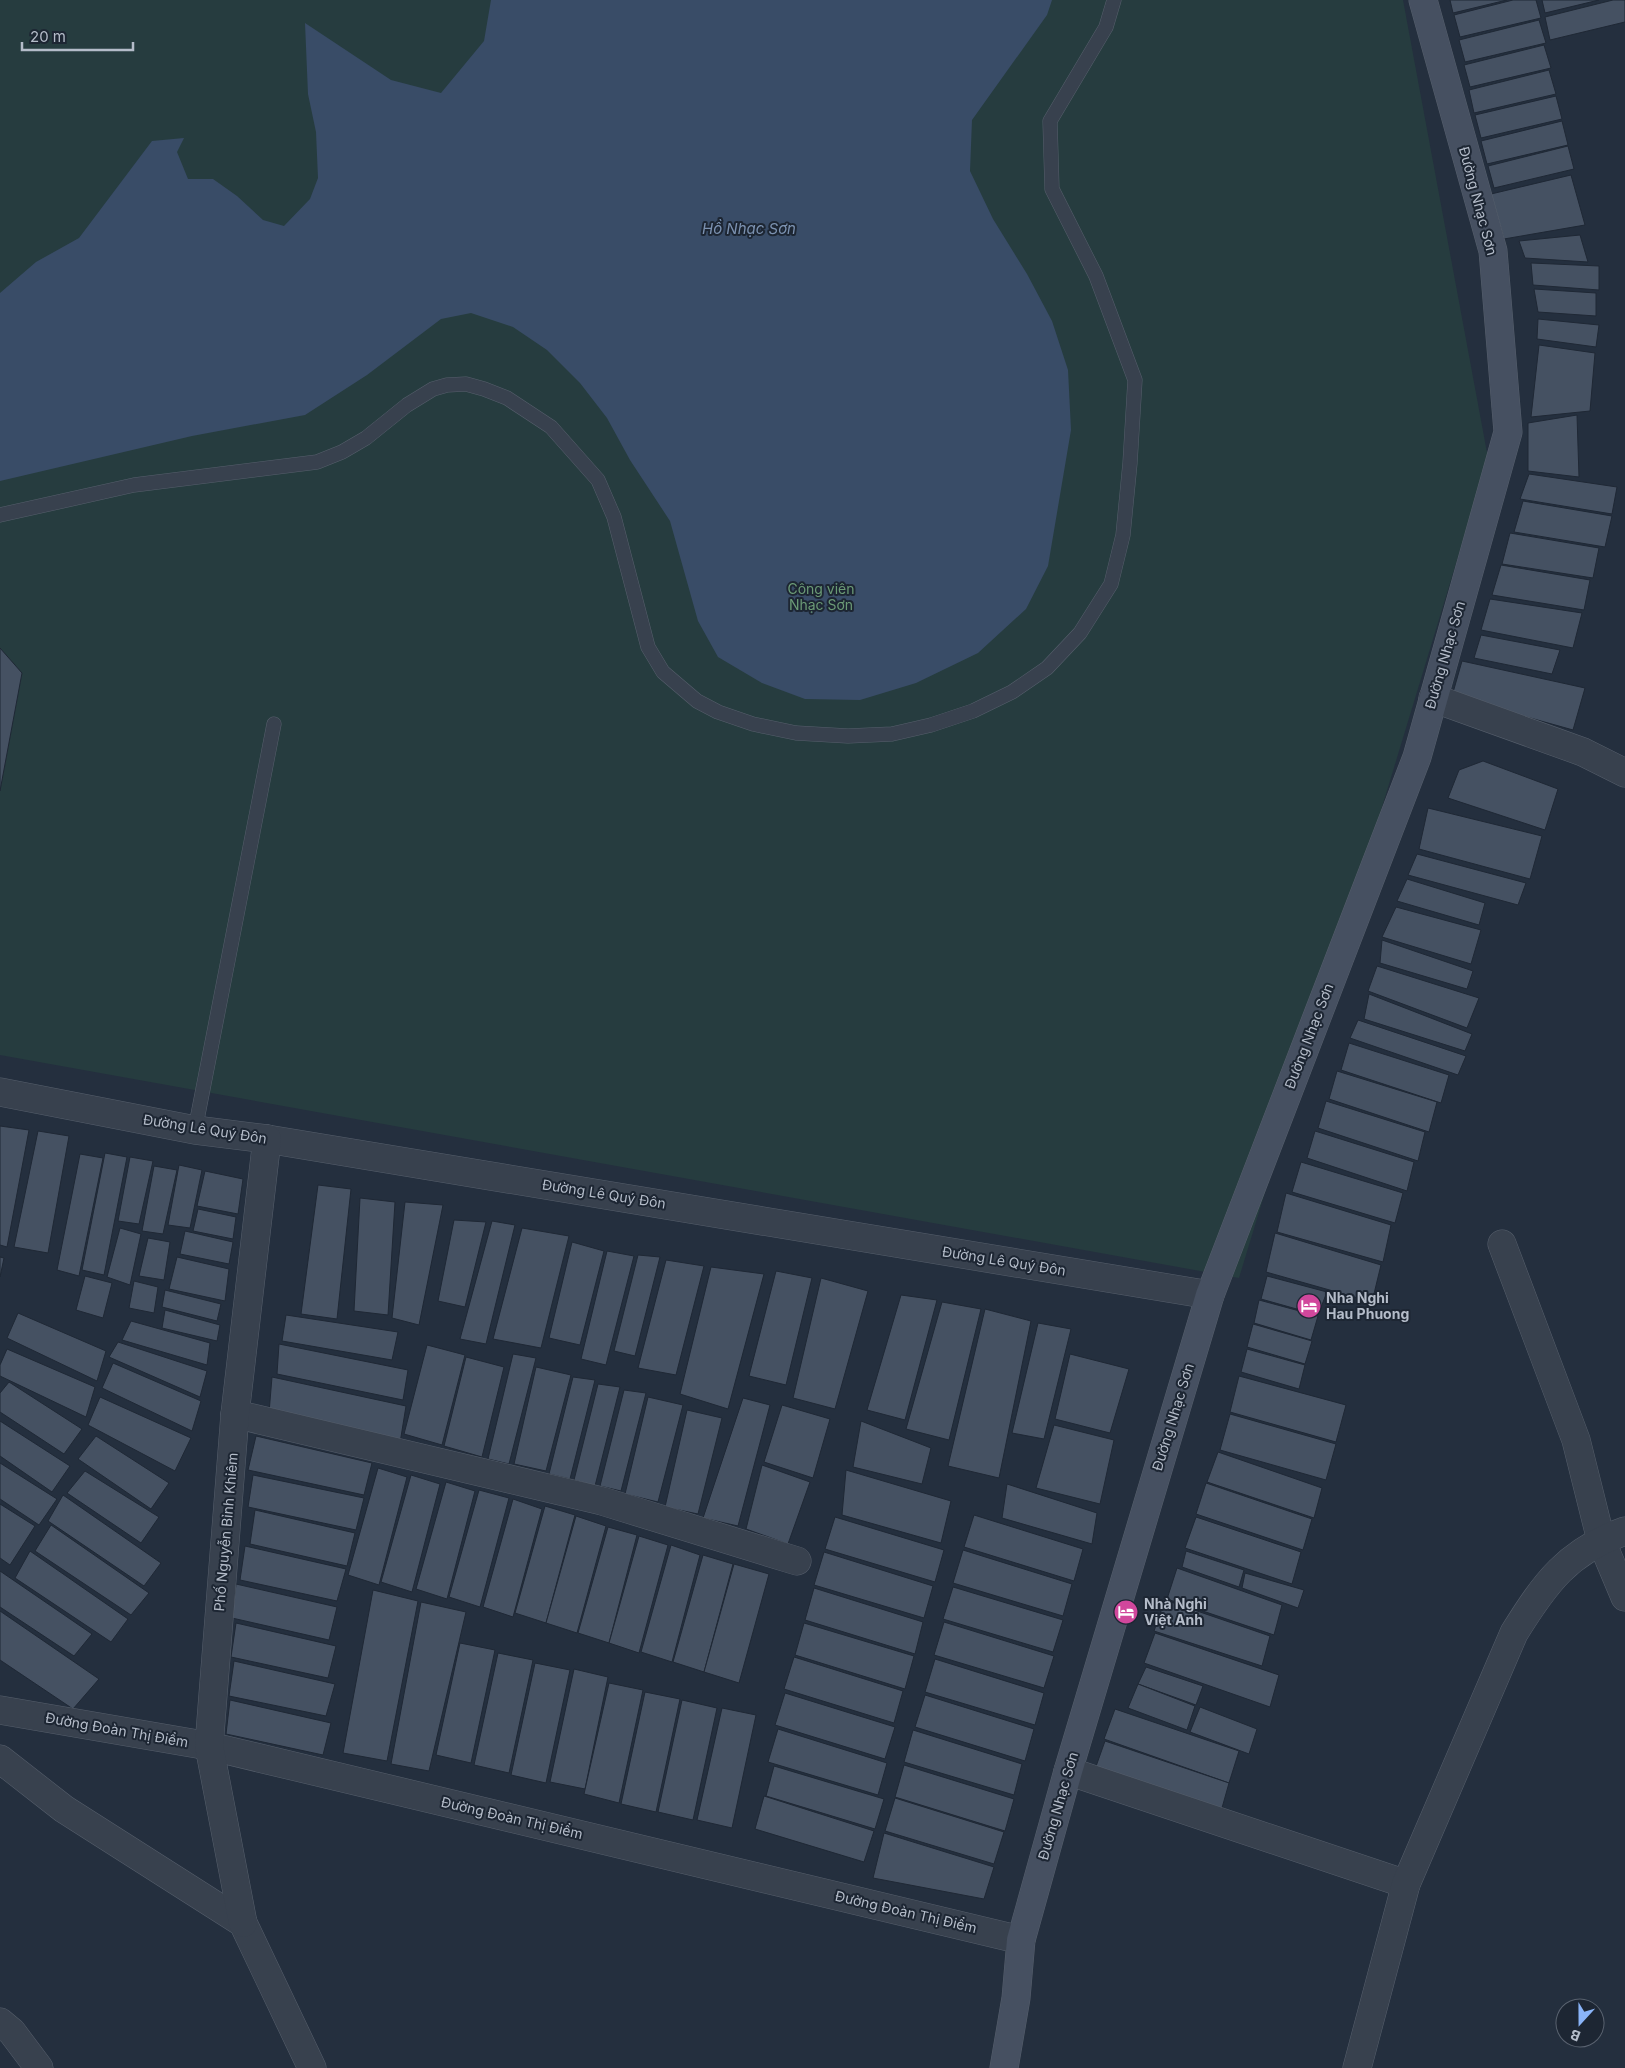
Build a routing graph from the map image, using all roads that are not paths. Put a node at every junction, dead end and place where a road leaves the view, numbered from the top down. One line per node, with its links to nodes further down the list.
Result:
1 (1114, 0): 3 (lane)
2 (1422, 0): 4 (main road, Đường Nhạc Sơn)
3 (0, 515)
4 (1433, 698): 6 (street); 11 (main road, Đường Nhạc Sơn)
5 (274, 724): 8 (lane)
6 (1625, 773)
7 (0, 1092): 8 (street, Đường Lê Quý Đôn)
8 (195, 1130): 9 (street, Đường Lê Quý Đôn)
9 (267, 1139): 11 (street, Đường Lê Quý Đôn); 12 (street, Phố Nguyễn Bỉnh Khiêm)
10 (1502, 1244): 13 (street)
11 (1210, 1295): 19 (main road, Đường Nhạc Sơn)
12 (235, 1414): 14 (street); 17 (street, Phố Nguyễn Bỉnh Khiêm)
13 (1613, 1535): 15 (street); 20 (street)
14 (797, 1561)
15 (1625, 1597)
16 (0, 1710): 17 (street, Đường Đoàn Thị Điểm)
17 (209, 1746): 21 (street, Phố Nguyễn Bỉnh Khiêm); 22 (street, Đường Đoàn Thị Điểm)
18 (0, 1759): 21 (street)
19 (1068, 1771): 20 (street); 22 (main road, Đường Nhạc Sơn)
20 (1406, 1884): 27 (street)
21 (243, 1923): 25 (street, Phố Nguyễn Bỉnh Khiêm)
22 (1021, 1940): 26 (main road, Đường Nhạc Sơn)
23 (0, 2022): 24 (street)
24 (39, 2068)
25 (312, 2068)
26 (1004, 2068)
27 (1357, 2068)

